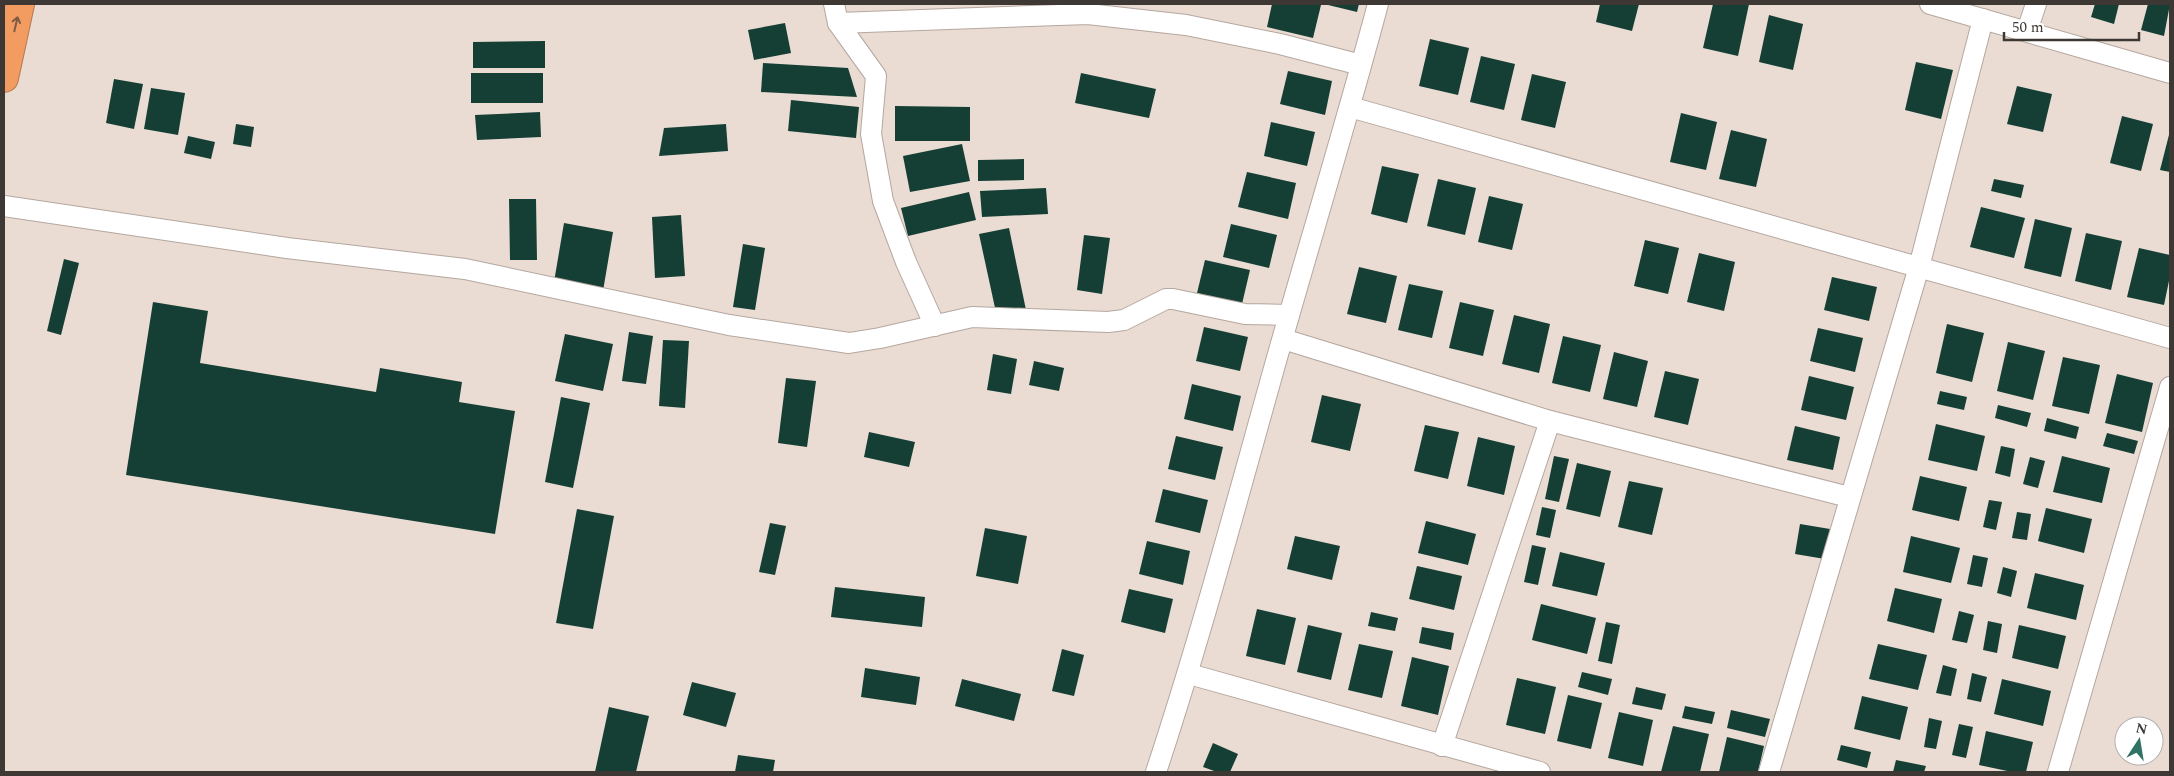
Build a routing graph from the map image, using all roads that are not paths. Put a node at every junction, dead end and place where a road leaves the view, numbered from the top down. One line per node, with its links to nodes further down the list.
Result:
1 (20, 4): 10 (highway, one-way to 1)
2 (1378, 4): 8 (street)
3 (1930, 4): 6 (street)
4 (2036, 4): 7 (street)
5 (836, 13): 8 (street); 15 (street)
6 (1984, 19): 7 (street); 13 (street)
7 (2027, 31): 9 (street)
8 (1362, 65): 11 (street)
9 (2170, 73)
10 (4, 78)
11 (1350, 107): 13 (street); 14 (street)
12 (4, 206): 15 (street)
13 (1918, 267): 16 (street); 20 (street)
14 (1289, 315): 15 (street); 17 (street)
15 (936, 326)
16 (2170, 338)
17 (1282, 339): 19 (street); 21 (street)
18 (2170, 386): 26 (street)
19 (1550, 421): 20 (street); 22 (street)
20 (1850, 497): 25 (street)
21 (1189, 674): 22 (street); 23 (street)
22 (1442, 746): 24 (street)
23 (1156, 772)
24 (1540, 772)
25 (1769, 772)
26 (2058, 772)

